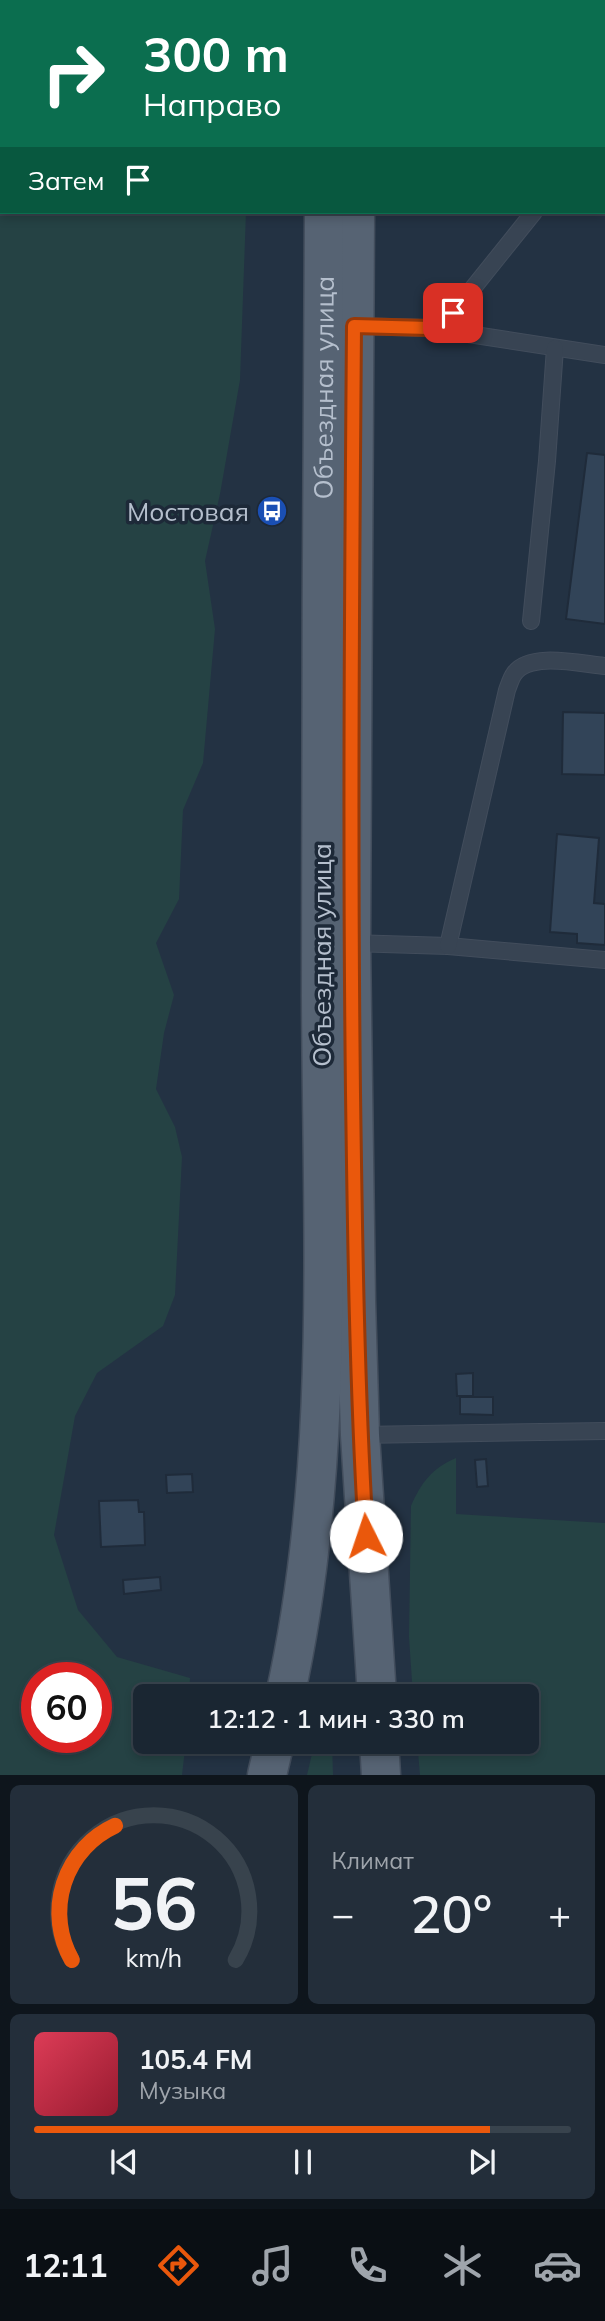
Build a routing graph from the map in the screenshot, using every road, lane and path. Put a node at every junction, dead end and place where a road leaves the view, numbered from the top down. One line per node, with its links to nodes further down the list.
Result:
1 (324, 214): 4 (main road, Объездная улица)
2 (355, 214): 4 (main road, Объездная улица)
3 (532, 214): 5 (lane)
4 (339, 326): 5 (lane); 10 (main road, Объездная улица)
5 (429, 328): 6 (lane)
6 (555, 348): 7 (lane); 8 (lane)
7 (605, 355)
8 (531, 621)
9 (605, 666): 11 (lane)
10 (336, 943): 11 (lane); 14 (main road, Объездная улица); 15 (main road, Объездная улица)
11 (448, 946): 12 (lane)
12 (605, 960)
13 (605, 1432): 14 (lane)
14 (360, 1435): 16 (main road, Объездная улица)
15 (287, 1684)
16 (376, 1684)
17 (272, 1754): 19 (main road)
18 (380, 1754): 20 (main road)
19 (267, 1775)
20 (381, 1775)

